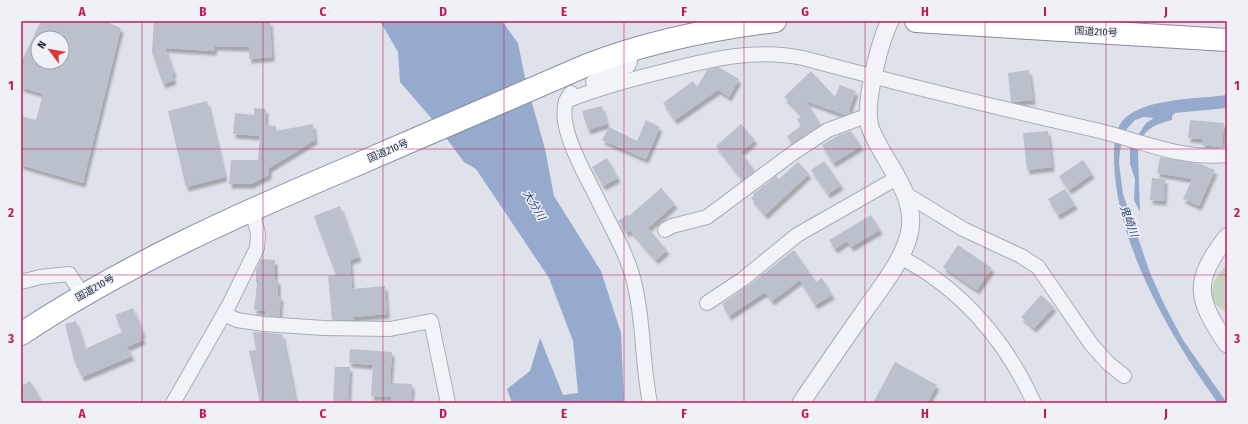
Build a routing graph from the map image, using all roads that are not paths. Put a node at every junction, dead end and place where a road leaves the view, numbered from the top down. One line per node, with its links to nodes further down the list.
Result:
1 (775, 21): 4 (highway, 国道210号)
2 (890, 21): 7 (street)
3 (916, 21): 5 (highway, 国道210号)
4 (714, 25): 6 (highway, 国道210号)
5 (1227, 40)
6 (630, 51): 8 (street); 12 (highway, 国道210号)
7 (873, 77): 8 (street); 9 (street); 10 (street)
8 (566, 101): 25 (street)
9 (869, 115): 11 (street); 13 (street)
10 (1227, 155)
11 (901, 185): 15 (street); 18 (street); 22 (street)
12 (252, 209): 17 (highway, 国道210号); 19 (street)
13 (665, 230)
14 (1227, 237): 21 (street)
15 (900, 257): 26 (street); 27 (street)
16 (21, 282): 17 (street)
17 (83, 295): 20 (highway, 国道210号)
18 (708, 303)
19 (224, 314): 23 (street); 24 (street)
20 (21, 334)
21 (1227, 344)
22 (1124, 376)
23 (173, 403)
24 (448, 403)
25 (650, 403)
26 (801, 403)
27 (1034, 403)

